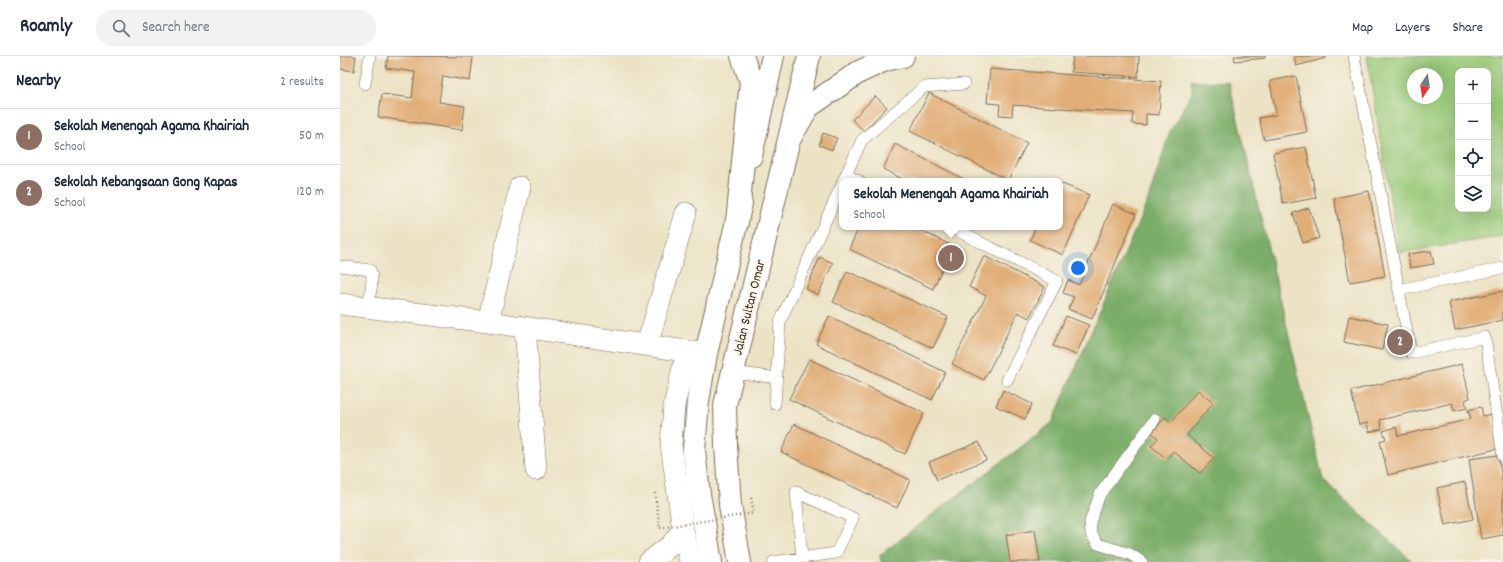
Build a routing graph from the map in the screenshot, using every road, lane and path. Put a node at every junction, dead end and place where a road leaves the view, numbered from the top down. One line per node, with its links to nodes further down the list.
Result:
1 (370, 56): 7 (lane)
2 (742, 56): 14 (main road)
3 (773, 56): 14 (main road, Jalan Sultan Omar)
4 (809, 56): 9 (main road, Jalan Sultan Omar)
5 (903, 56): 9 (main road)
6 (1354, 56): 18 (lane)
7 (365, 84)
8 (964, 84): 10 (lane)
9 (789, 140): 25 (main road, Jalan Sultan Omar)
10 (845, 178)
11 (520, 187): 21 (street)
12 (839, 191): 26 (lane)
13 (686, 213): 23 (street)
14 (737, 223): 24 (main road, Jalan Sultan Omar)
15 (956, 230): 27 (lane)
16 (340, 266): 20 (lane)
17 (1503, 268): 18 (lane)
18 (1399, 290): 30 (lane)
19 (340, 304): 20 (street)
20 (368, 307): 21 (street)
21 (488, 322): 22 (street)
22 (525, 327): 23 (street); 31 (street)
23 (647, 345): 24 (street)
24 (696, 353): 34 (street); 39 (main road, Jalan Sultan Omar)
25 (733, 372): 26 (lane); 40 (main road, Jalan Sultan Omar)
26 (777, 378): 28 (lane)
27 (1007, 380)
28 (775, 404)
29 (1155, 419): 36 (lane)
30 (1503, 456)
31 (536, 470)
32 (655, 493): 33 (path, bridge)
33 (754, 513)
34 (683, 530): 37 (street); 38 (street)
35 (802, 558): 35 (lane); 41 (lane)
36 (1130, 558): 42 (lane)
37 (649, 562)
38 (690, 562)
39 (711, 562)
40 (740, 562)
41 (773, 562)
42 (1142, 562)

